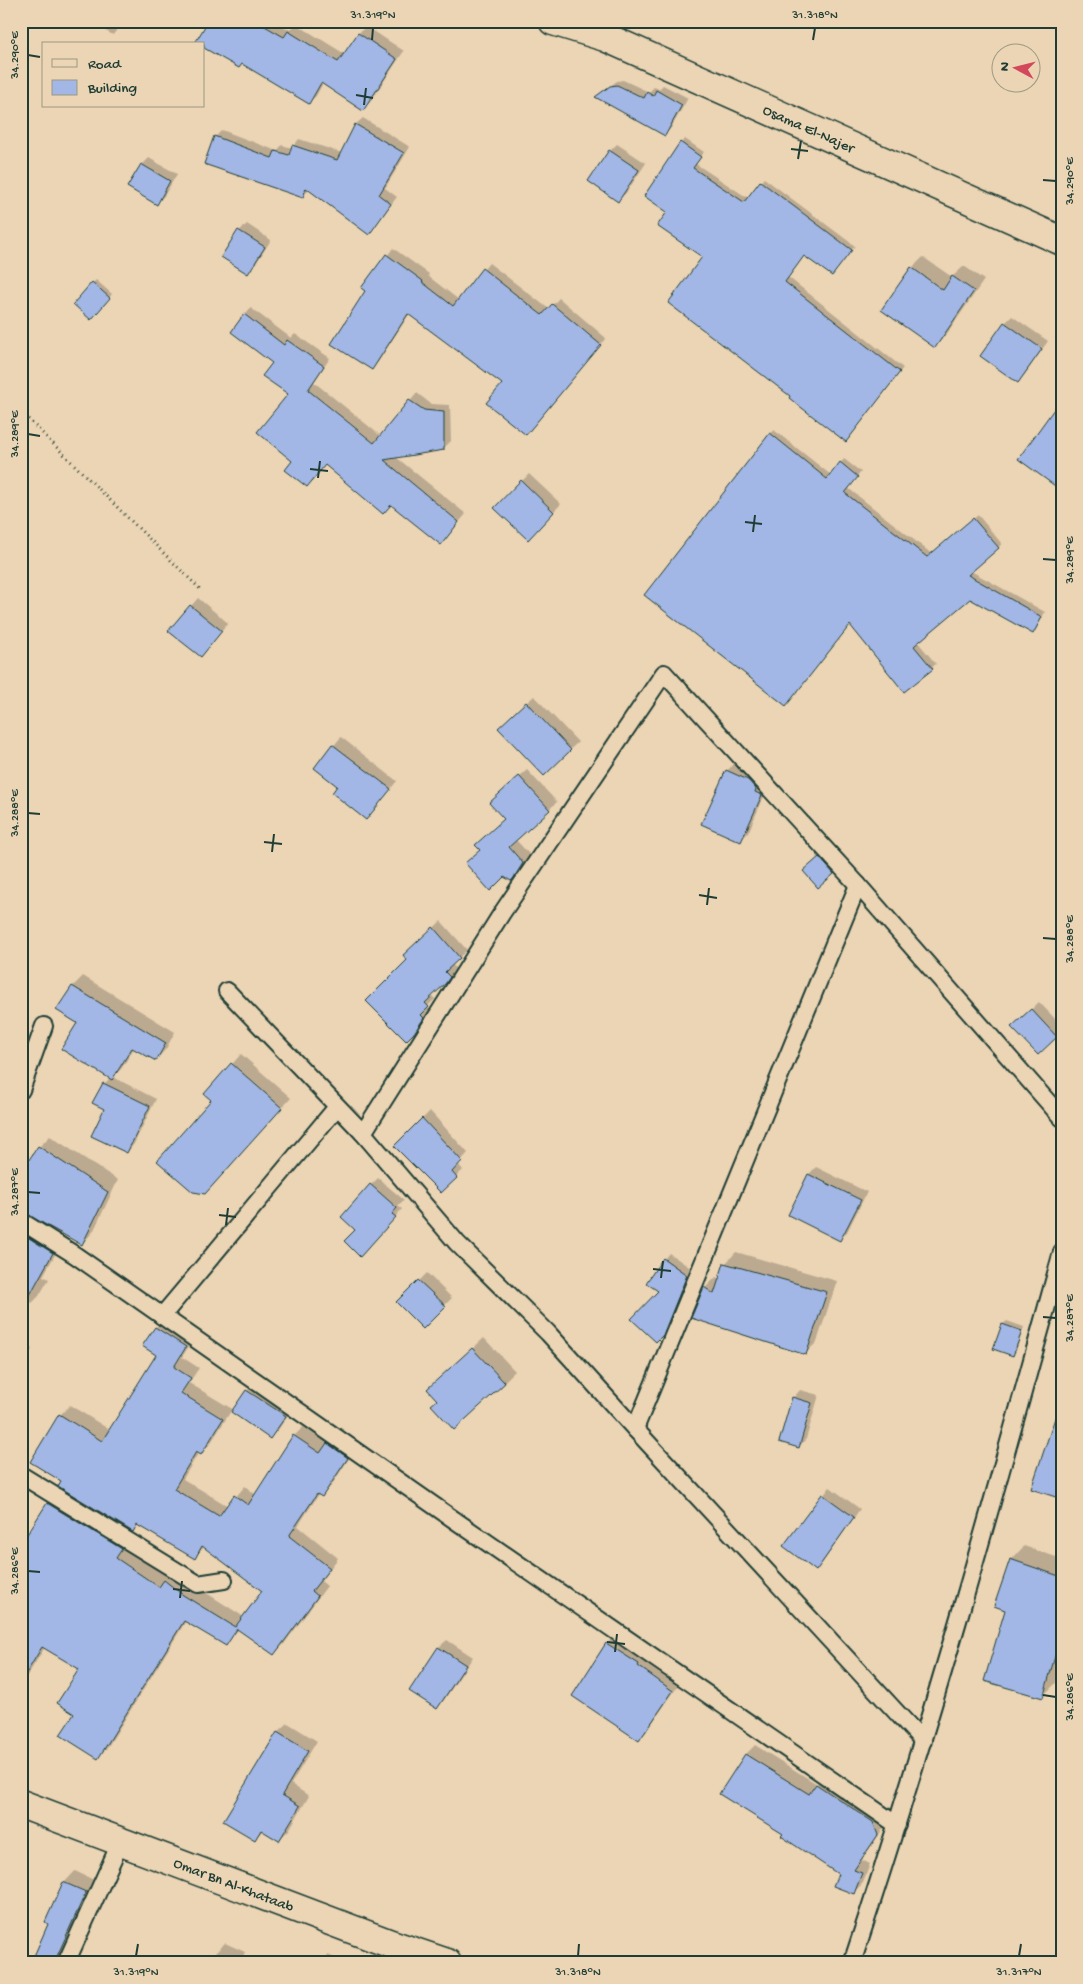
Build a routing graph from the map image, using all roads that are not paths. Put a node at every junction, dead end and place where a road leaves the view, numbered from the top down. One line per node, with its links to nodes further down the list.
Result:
1 (553, 21): 2 (street, Osama El-Najer)
2 (1062, 241)
3 (858, 885): 8 (lane); 9 (lane); 14 (lane)
4 (228, 991): 7 (lane)
5 (44, 1026): 6 (lane)
6 (21, 1090)
7 (337, 1107): 9 (lane); 13 (lane)
8 (1062, 1118)
9 (363, 1133): 14 (lane)
10 (21, 1221): 13 (lane)
11 (1062, 1252): 12 (lane)
12 (1055, 1306): 17 (lane)
13 (162, 1316): 19 (lane)
14 (634, 1429): 17 (lane)
15 (21, 1475): 16 (lane)
16 (224, 1580)
17 (923, 1740): 19 (lane)
18 (21, 1804): 20 (street, Omar Bn Al-Khataab)
19 (898, 1825): 23 (lane)
20 (120, 1841): 21 (lane); 22 (street, Omar Bn Al-Khataab)
21 (66, 1963)
22 (447, 1963)
23 (852, 1963)

